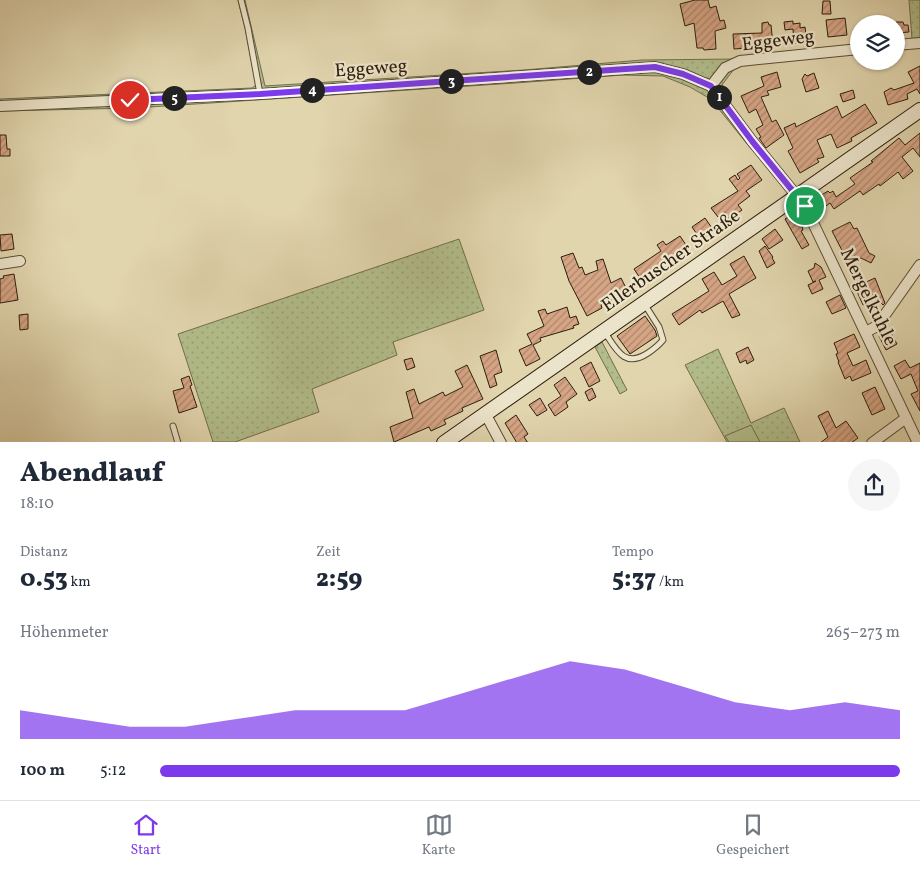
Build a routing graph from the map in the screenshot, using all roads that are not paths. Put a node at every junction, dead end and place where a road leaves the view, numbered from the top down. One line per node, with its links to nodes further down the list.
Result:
1 (241, 0): 6 (lane)
2 (920, 43): 3 (street)
3 (905, 44)
4 (850, 50): 5 (street, Eggeweg)
5 (711, 86): 6 (street, Eggeweg); 9 (street, Eggeweg)
6 (260, 94): 7 (street, Eggeweg)
7 (0, 106)
8 (920, 110): 9 (main road, Ellerbuscher Straße)
9 (796, 196): 13 (main road, Ellerbuscher Straße); 15 (street, Mergelkuhle)
10 (20, 261): 11 (street)
11 (0, 264)
12 (920, 265): 15 (street)
13 (644, 303): 14 (main road, Ellerbuscher Straße); 14 (lane)
14 (603, 331): 16 (main road, Ellerbuscher Straße)
15 (866, 332): 17 (street, Mergelkuhle)
16 (485, 413): 20 (main road, Ellerbuscher Straße); 21 (street)
17 (906, 418): 22 (street); 23 (street, Mergelkuhle)
18 (173, 426): 19 (lane)
19 (178, 442)
20 (444, 442)
21 (501, 442)
22 (872, 442)
23 (918, 442)

